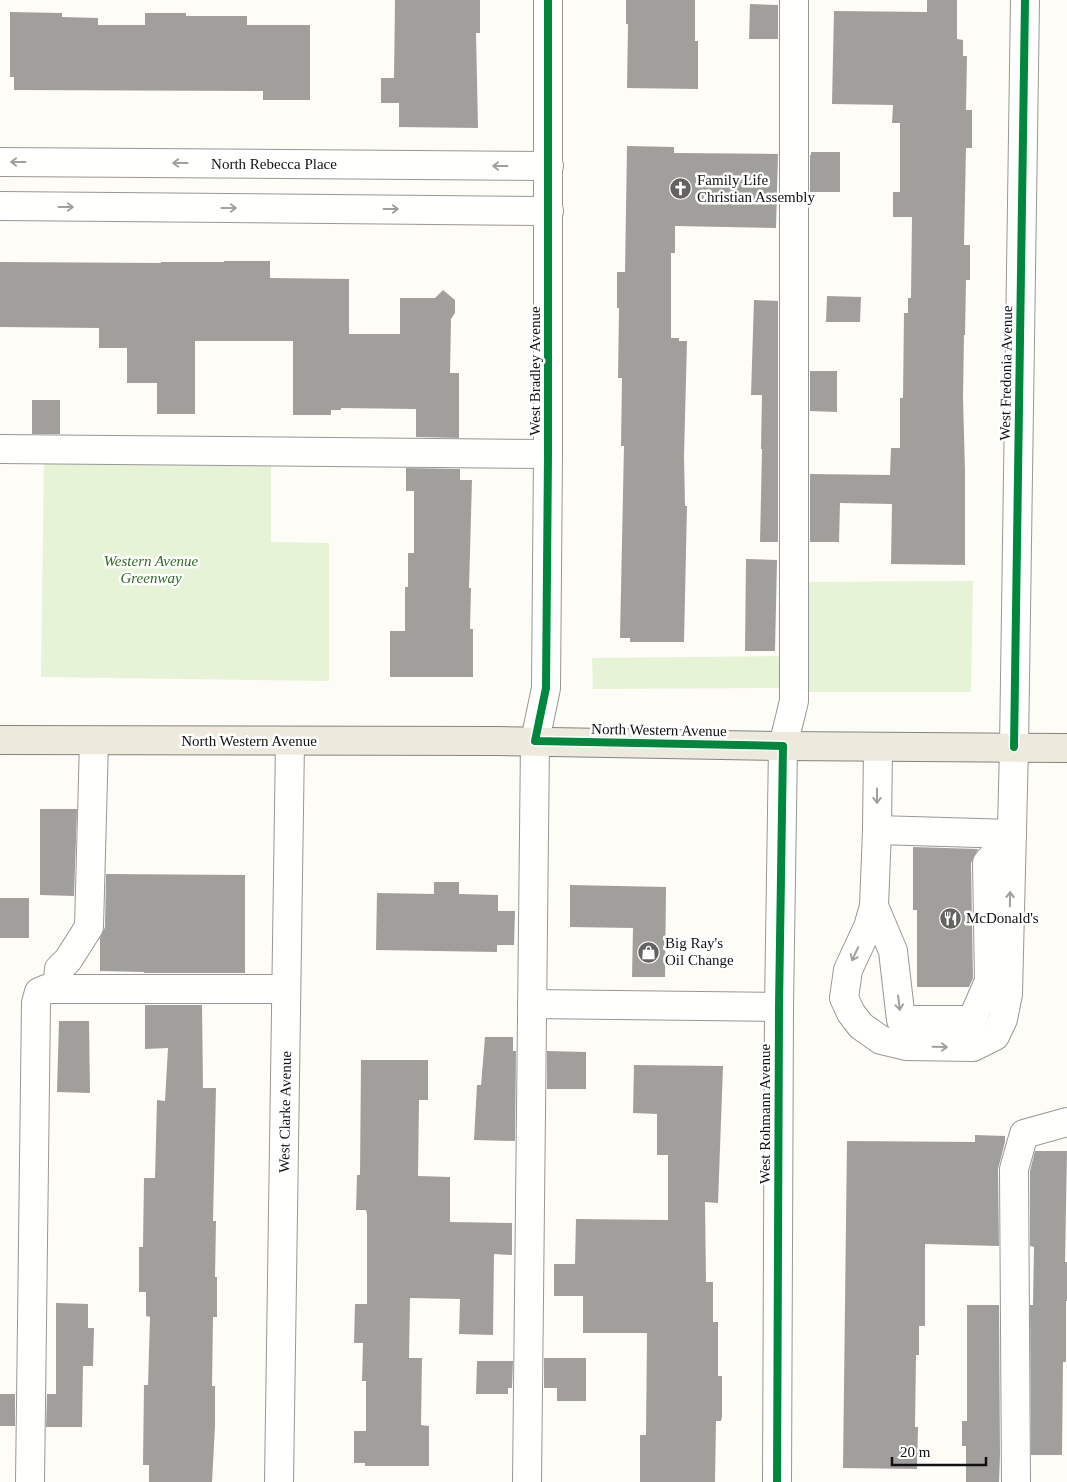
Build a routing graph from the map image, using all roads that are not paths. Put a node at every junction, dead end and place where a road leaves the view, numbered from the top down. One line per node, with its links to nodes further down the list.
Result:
1 (548, 0): 5 (street, West Bradley Avenue)
2 (794, 0): 14 (street, West Rohmann Avenue)
3 (1025, 0): 16 (street, West Fredonia Avenue)
4 (0, 162): 5 (street, North Rebecca Place, one-way to 4)
5 (549, 166): 7 (street, West Bradley Avenue)
6 (0, 206): 7 (street, one-way to 7)
7 (549, 211): 9 (street, West Bradley Avenue)
8 (0, 449): 9 (street)
9 (548, 454): 12 (street, West Bradley Avenue)
10 (0, 740): 11 (main road, North Western Avenue)
11 (94, 741): 13 (main road, North Western Avenue); 21 (street)
12 (536, 741): 13 (main road, North Western Avenue); 14 (main road, North Western Avenue); 23 (street, West Bradley Avenue)
13 (290, 742): 22 (street, West Clarke Avenue)
14 (783, 746): 15 (main road, North Western Avenue); 24 (street, West Rohmann Avenue)
15 (878, 747): 16 (main road, North Western Avenue); 18 (street, one-way to 18)
16 (1014, 747): 17 (main road, North Western Avenue); 19 (street, West Fredonia Avenue)
17 (1067, 748)
18 (877, 830): 19 (street); 20 (street)
19 (1012, 834): 20 (street, one-way to 19); 20 (street, West Fredonia Avenue, one-way to 19)
20 (874, 906)
21 (57, 990): 22 (street); 26 (street)
22 (286, 990): 27 (street, West Clarke Avenue)
23 (532, 1004): 24 (street); 28 (street, West Bradley Avenue)
24 (779, 1007): 29 (street, West Rohmann Avenue)
25 (1067, 1122): 30 (street)
26 (30, 1482)
27 (279, 1482)
28 (527, 1482)
29 (777, 1482)
30 (1016, 1482)

